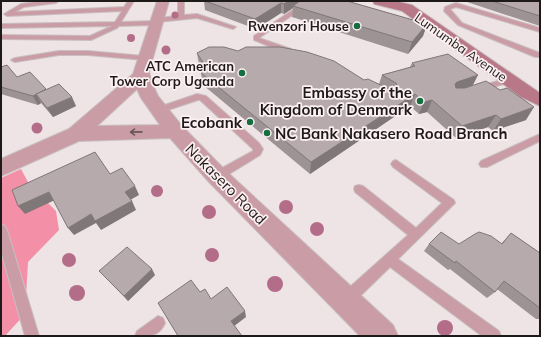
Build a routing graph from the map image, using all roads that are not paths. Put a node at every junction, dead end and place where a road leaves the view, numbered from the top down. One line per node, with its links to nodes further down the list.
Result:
1 (56, 1): 8 (lane)
2 (131, 1): 7 (lane)
3 (181, 1): 10 (lane)
4 (310, 1): 16 (lane)
5 (379, 1): 6 (main road, Lumumba Avenue)
6 (405, 4): 20 (main road, Lumumba Avenue)
7 (126, 9): 8 (lane); 11 (lane)
8 (4, 14)
9 (159, 15): 10 (lane); 11 (lane); 19 (street)
10 (181, 17): 13 (lane)
11 (118, 23): 12 (lane); 15 (lane)
12 (1, 26)
13 (233, 27)
14 (540, 30): 17 (lane)
15 (1, 37)
16 (294, 53)
17 (538, 55)
18 (15, 60): 19 (lane)
19 (143, 67): 23 (street, Nakasero Road); 25 (street)
20 (508, 80): 21 (lane); 22 (main road, Lumumba Avenue)
21 (475, 91)
22 (540, 100)
23 (159, 110): 24 (street, Nakasero Road); 30 (lane)
24 (175, 131): 25 (street, one-way to 25); 30 (street, Nakasero Road)
25 (76, 134): 29 (street)
26 (540, 137): 28 (lane)
27 (396, 164): 33 (lane)
28 (484, 164)
29 (1, 168)
30 (217, 176): 35 (street, Nakasero Road)
31 (359, 189): 33 (lane)
32 (1, 230): 37 (lane)
33 (416, 235): 34 (lane)
34 (390, 260): 35 (lane); 40 (lane)
35 (345, 301): 39 (street, Nakasero Road)
36 (158, 323): 38 (lane)
37 (32, 336)
38 (142, 336)
39 (382, 336)
40 (494, 336)

